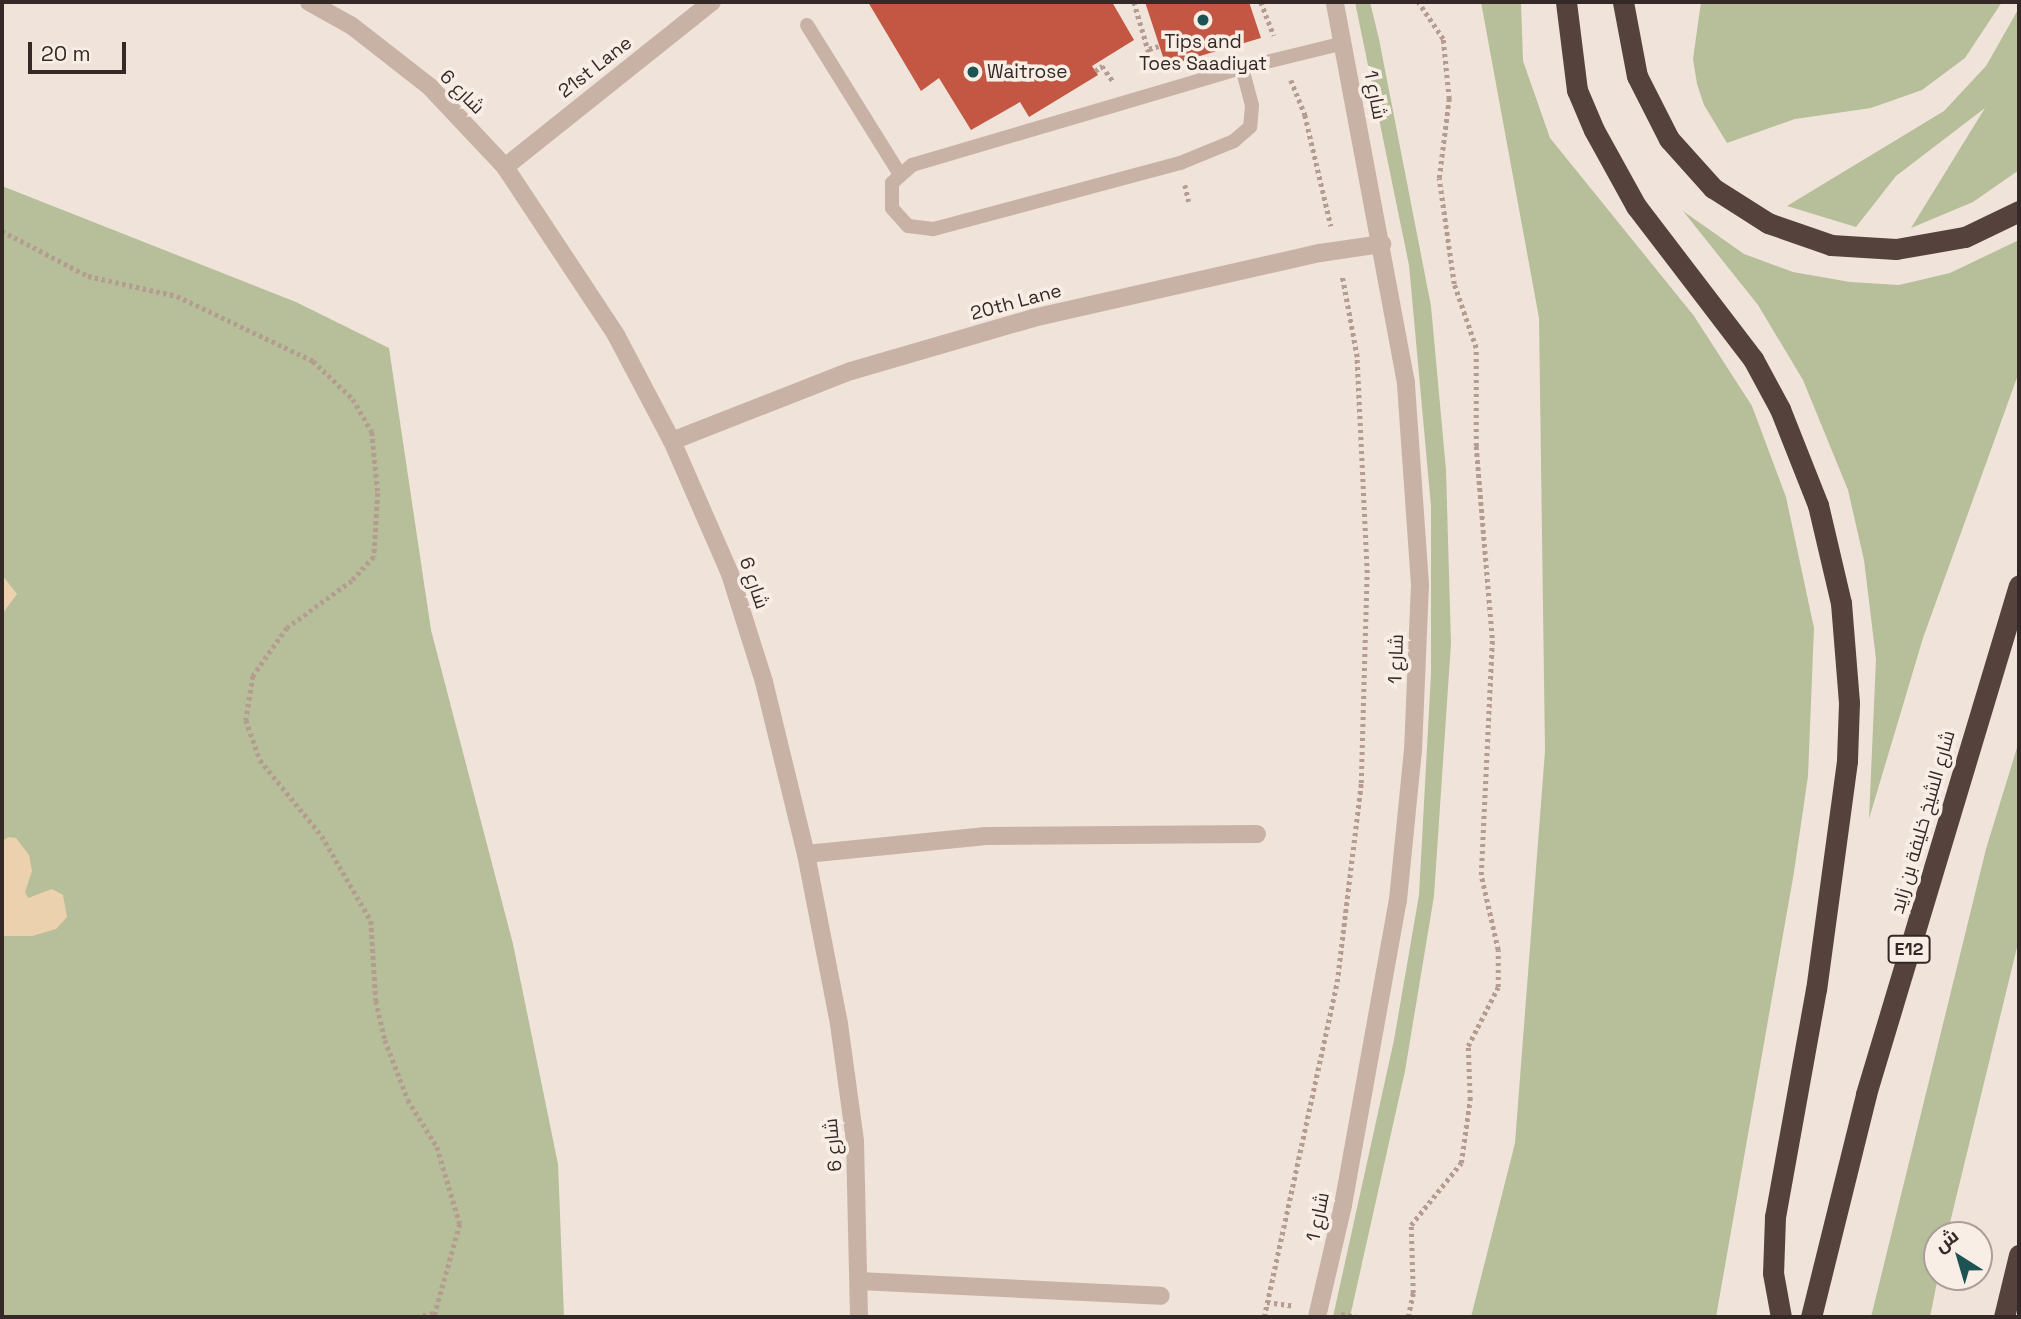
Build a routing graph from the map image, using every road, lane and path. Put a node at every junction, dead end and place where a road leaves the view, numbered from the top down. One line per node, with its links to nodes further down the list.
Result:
1 (309, 2): 18 (street, شارع 6)
2 (712, 2): 18 (street, 21st Lane)
3 (1134, 2): 12 (path)
4 (1261, 2): 13 (path)
5 (1335, 2): 10 (street, شارع 1)
6 (1418, 2): 36 (path)
7 (1566, 2): 37 (highway)
8 (1623, 2): 20 (highway)
9 (807, 25): 19 (lane)
10 (1344, 43): 13 (lane); 22 (street, شارع 1)
11 (1160, 46): 12 (path)
12 (1149, 49): 17 (path)
13 (1283, 58): 14 (lane); 23 (path)
14 (1242, 68): 17 (lane); 19 (lane)
15 (1095, 71): 16 (path)
16 (1115, 85)
17 (1160, 91): 19 (lane)
18 (505, 167): 24 (street, شارع 6)
19 (900, 173)
20 (2019, 211)
21 (2, 231): 31 (path)
22 (1382, 244): 23 (street, 20th Lane); 35 (street, شارع 1)
23 (1338, 250): 24 (street, 20th Lane); 34 (path)
24 (672, 441): 27 (street, شارع 6)
25 (2019, 585): 38 (highway, شارع الشيخ خليفة بن زايد / E12)
26 (1257, 834): 27 (street)
27 (806, 854): 29 (street, شارع 6)
28 (2019, 1255): 39 (highway)
29 (859, 1281): 30 (street); 33 (street, شارع 6)
30 (1161, 1296)
31 (434, 1315): 32 (path)
32 (416, 1317)
33 (859, 1317)
34 (1264, 1317)
35 (1317, 1317)
36 (1408, 1317)
37 (1781, 1317)
38 (1811, 1317)
39 (2004, 1317)

